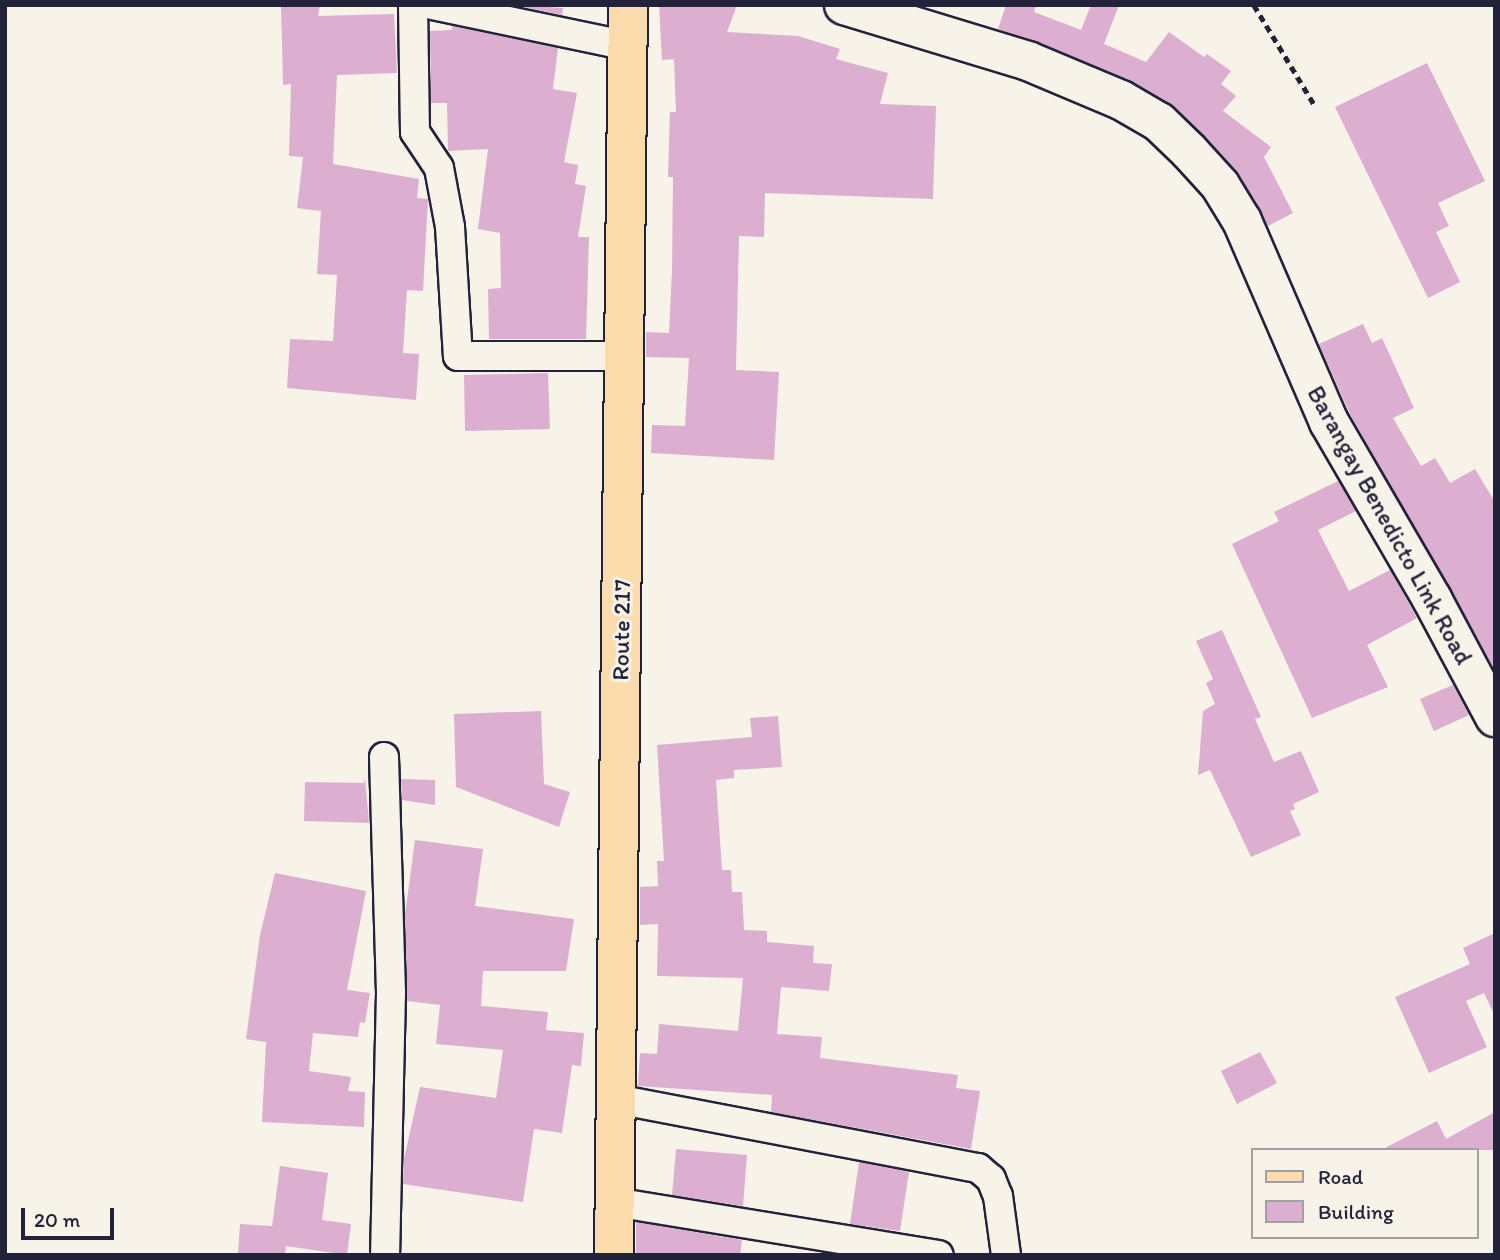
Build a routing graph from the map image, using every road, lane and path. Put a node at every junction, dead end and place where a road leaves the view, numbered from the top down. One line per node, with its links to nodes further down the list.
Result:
1 (413, 5): 8 (street)
2 (432, 5): 6 (street)
3 (628, 5): 6 (main road, Route 217)
4 (844, 5): 9 (street, Barangay Benedicto Link Road)
5 (1254, 5): 7 (path)
6 (628, 46): 8 (main road, Route 217)
7 (1314, 104)
8 (625, 356): 11 (main road, Route 217)
9 (1495, 717)
10 (384, 757): 13 (street)
11 (616, 1099): 12 (main road, Route 217); 16 (street)
12 (614, 1202): 14 (main road, Route 217); 15 (street)
13 (385, 1255)
14 (614, 1255)
15 (939, 1255)
16 (1006, 1255)

